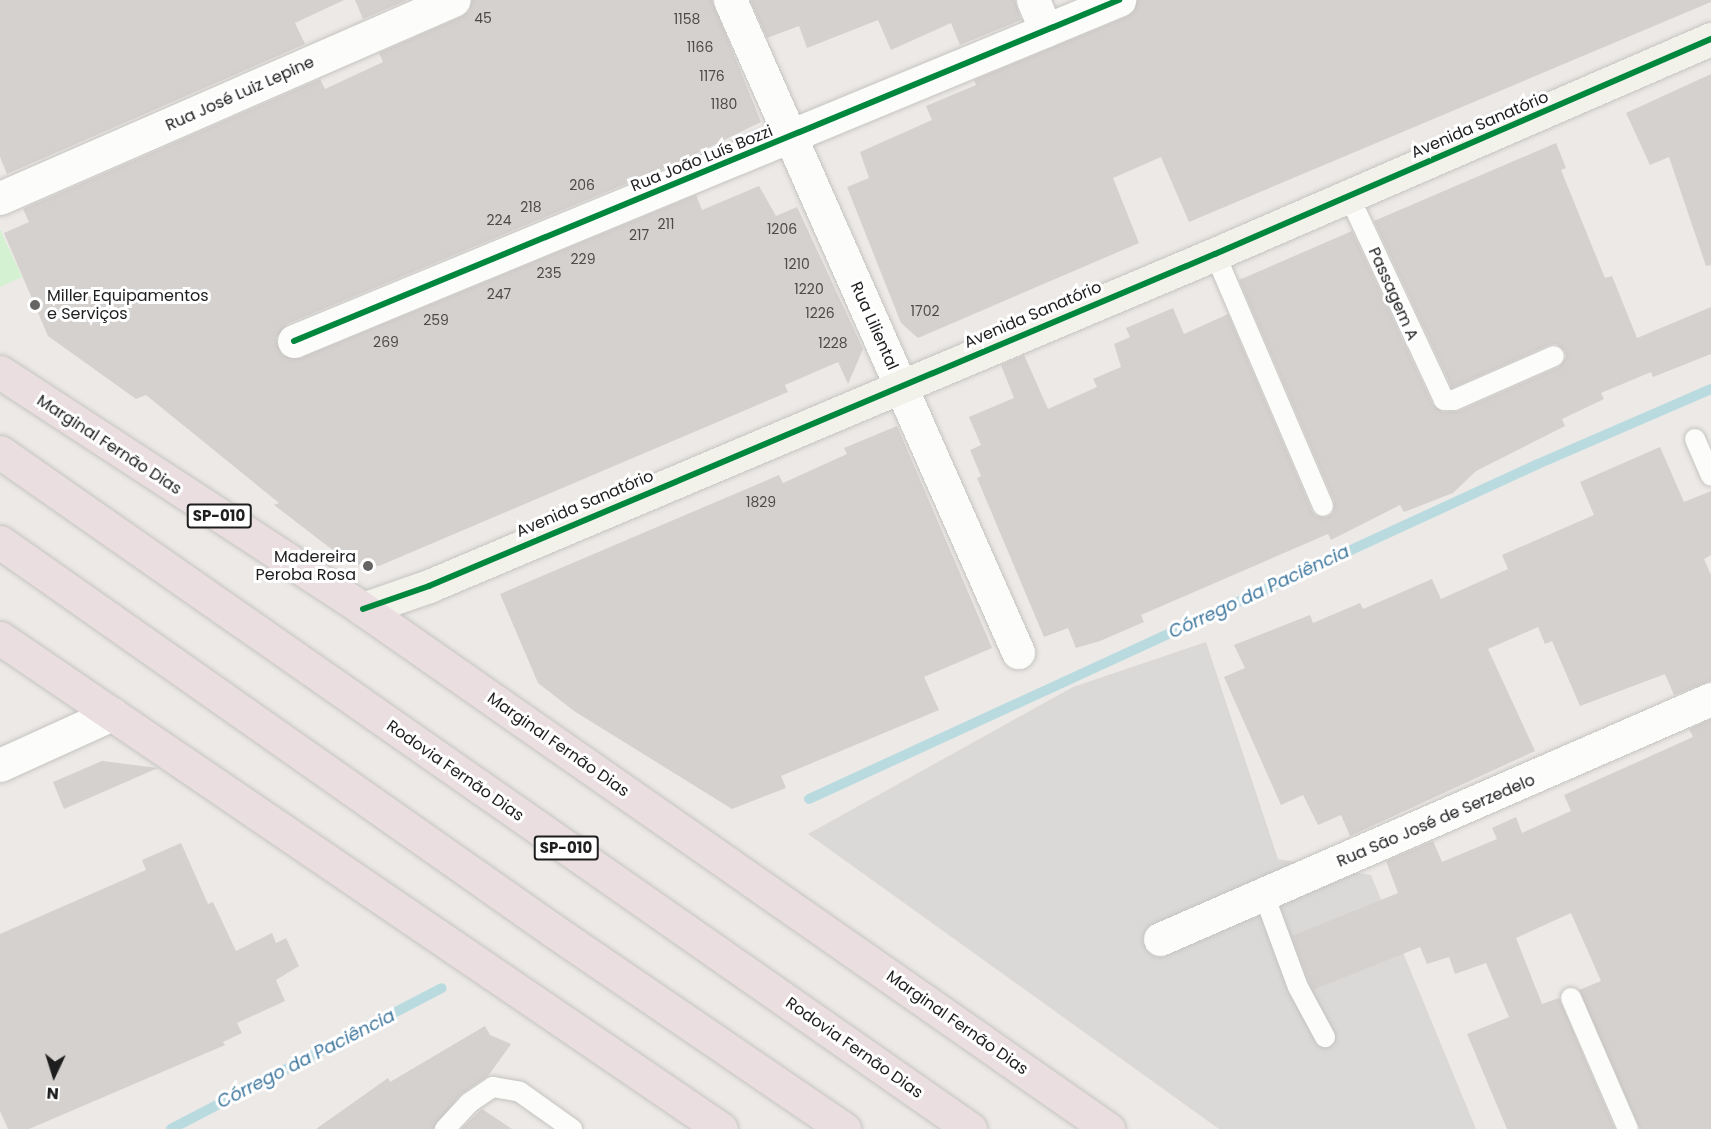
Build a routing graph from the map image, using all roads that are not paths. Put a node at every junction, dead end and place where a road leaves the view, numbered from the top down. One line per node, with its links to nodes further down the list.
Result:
1 (454, 0): 8 (street, Rua José Luiz Lepine)
2 (730, 0): 7 (street, Rua Liliental)
3 (1033, 0): 5 (street)
4 (1119, 0): 5 (street, Rua João Luís Bozzi)
5 (1046, 30): 7 (street, Rua João Luís Bozzi)
6 (1711, 39): 9 (street, Avenida Sanatório)
7 (790, 137): 11 (street, Rua João Luís Bozzi); 14 (street, Rua Liliental)
8 (13, 193)
9 (1349, 196): 10 (street, Avenida Sanatório); 12 (lane, Passagem A)
10 (1215, 254): 14 (street, Avenida Sanatório); 18 (lane)
11 (294, 341)
12 (1554, 356)
13 (0, 372): 20 (highway, Marginal Fernão Dias / SP-010)
14 (900, 384): 20 (street, Avenida Sanatório); 22 (street, Rua Liliental)
15 (1695, 439): 17 (lane)
16 (0, 452): 34 (highway, Rodovia Fernão Dias / SP-010)
17 (1711, 476)
18 (1323, 506)
19 (0, 542): 33 (highway)
20 (363, 609): 35 (highway, Marginal Fernão Dias / SP-010)
21 (0, 638): 24 (highway)
22 (1018, 652)
23 (1711, 699): 26 (street, Rua São José de Serzedelo)
24 (111, 714): 25 (street); 30 (highway)
25 (0, 765)
26 (1263, 895): 27 (street, Rua São José de Serzedelo); 29 (lane)
27 (1160, 939)
28 (1571, 998): 36 (lane)
29 (1324, 1037)
30 (712, 1125)
31 (445, 1129): 32 (lane)
32 (572, 1129)
33 (844, 1129)
34 (970, 1129)
35 (1108, 1129)
36 (1628, 1129)

